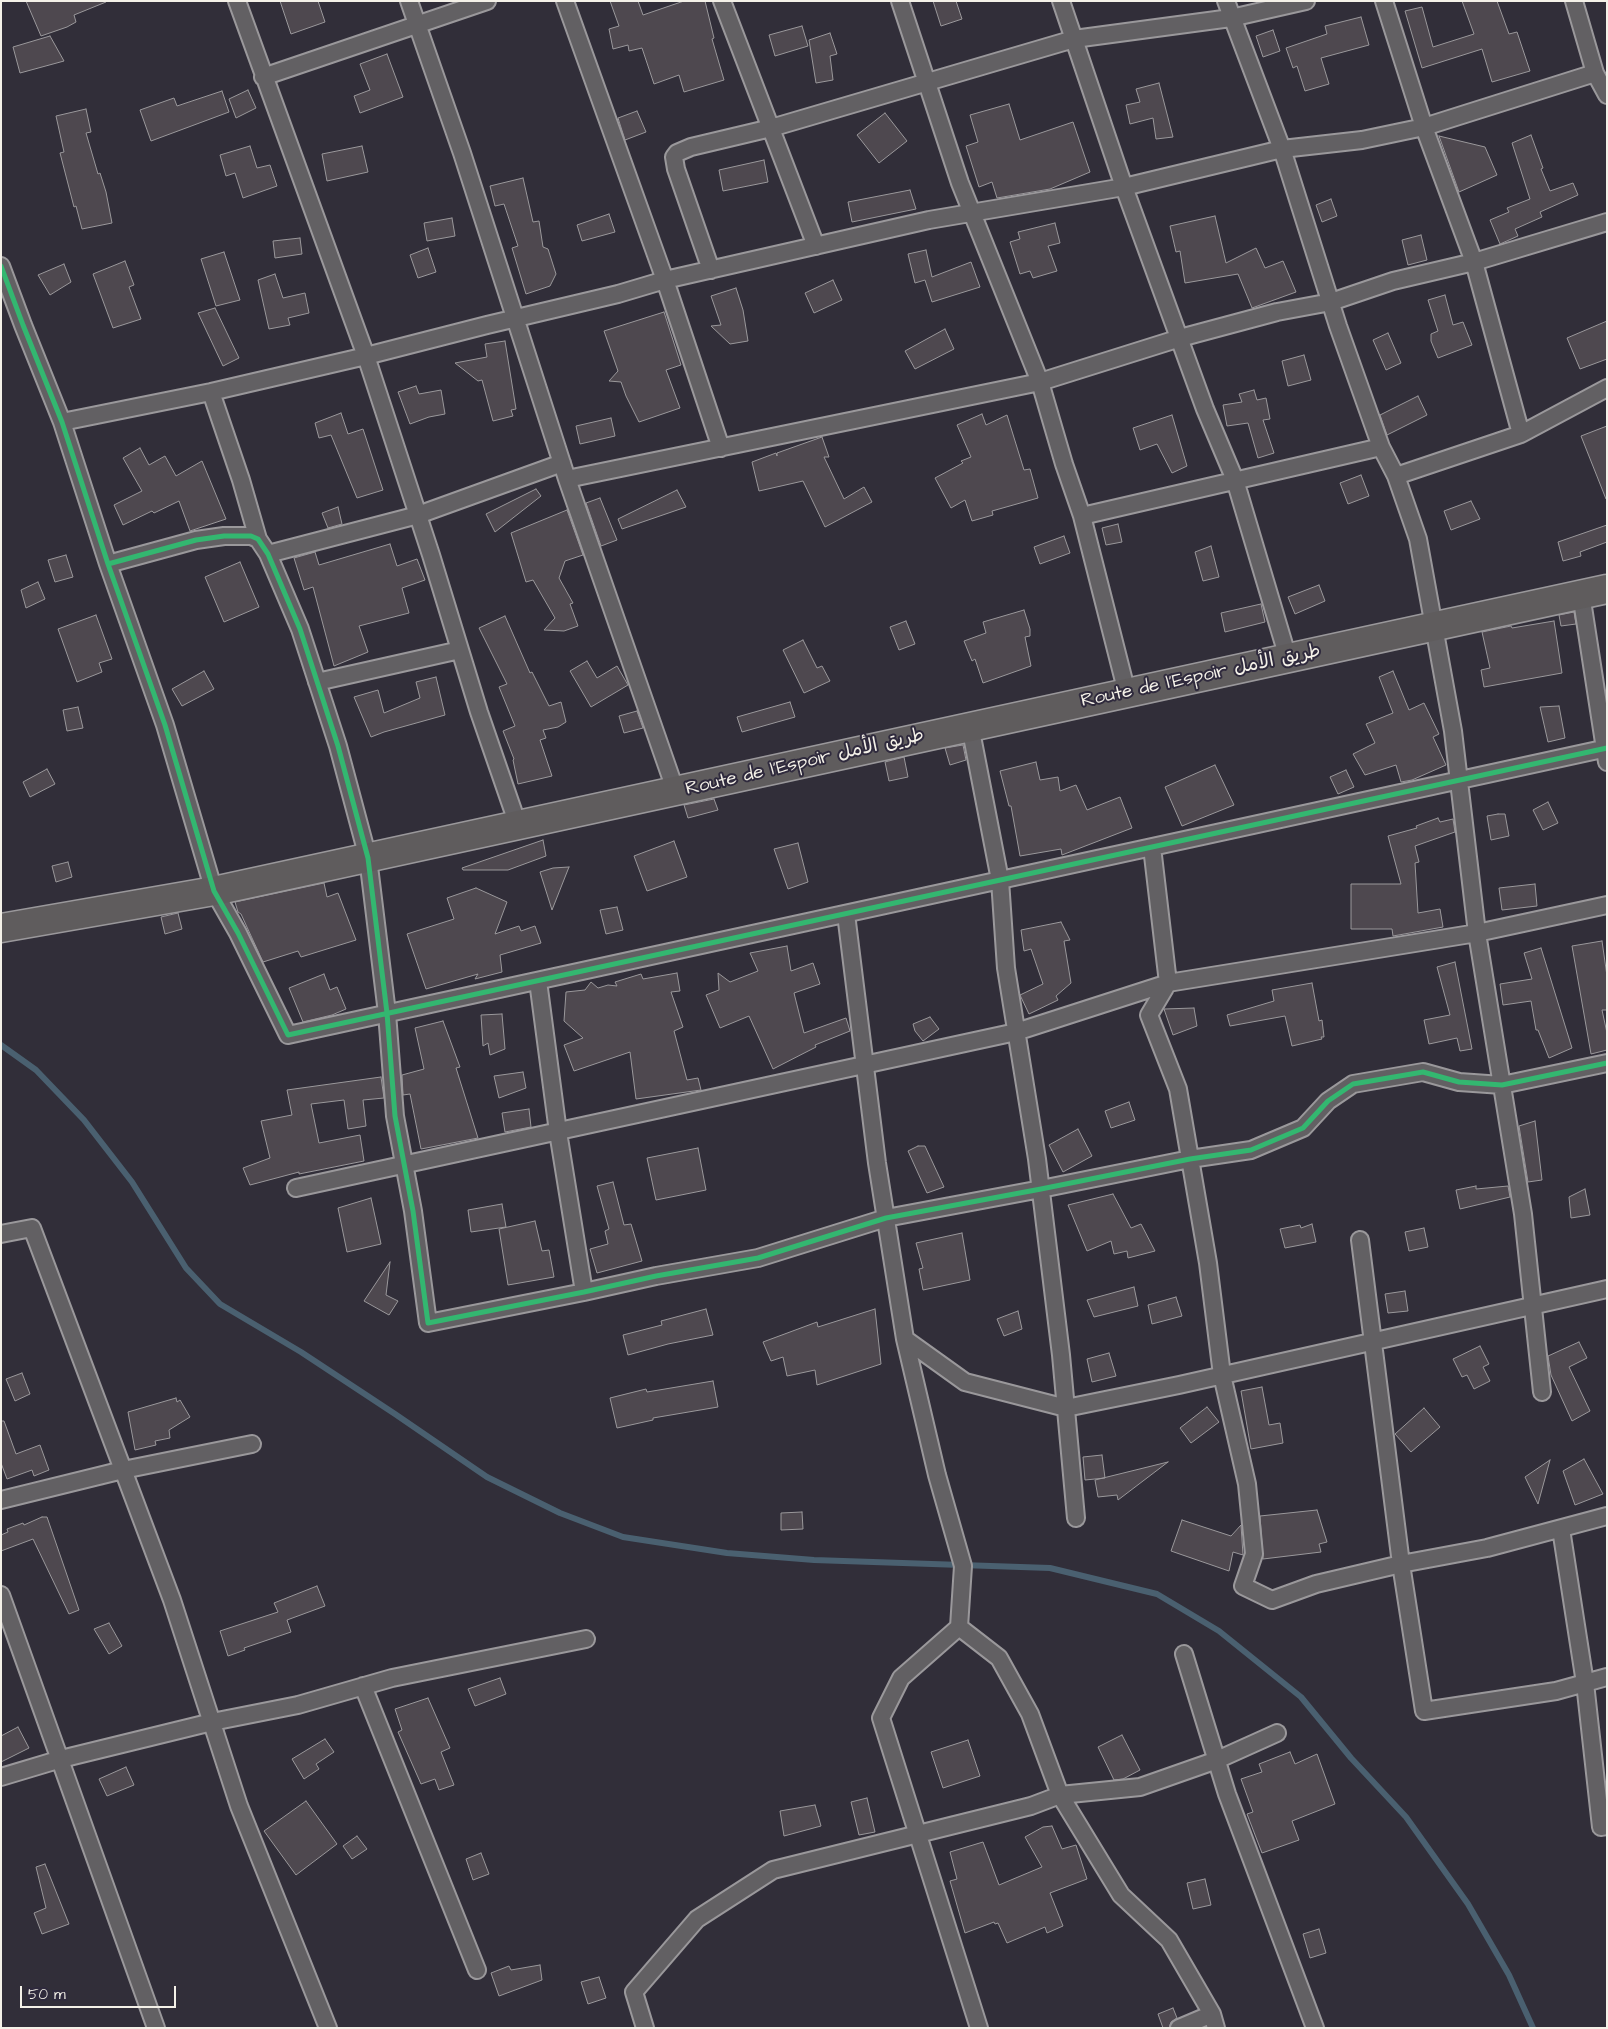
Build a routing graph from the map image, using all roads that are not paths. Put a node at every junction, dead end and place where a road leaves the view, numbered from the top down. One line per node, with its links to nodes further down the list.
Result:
1 (237, 1): 16 (street)
2 (409, 1): 13 (street)
3 (487, 1): 13 (street)
4 (565, 1): 29 (street)
5 (722, 1): 20 (street)
6 (900, 1): 17 (street)
7 (1062, 1): 14 (street)
8 (1226, 1): 12 (street)
9 (1306, 1): 12 (street)
10 (1384, 1): 19 (street)
11 (1574, 1): 15 (street)
12 (1231, 18): 14 (street); 21 (street)
13 (417, 25): 16 (street); 31 (street)
14 (1074, 39): 17 (street); 22 (street)
15 (1596, 73): 18 (street); 19 (street)
16 (263, 77): 33 (street)
17 (926, 82): 20 (street); 23 (street)
18 (1607, 95)
19 (1424, 127): 21 (street); 26 (street)
20 (771, 128): 25 (street); 28 (street)
21 (1282, 149): 22 (street); 30 (street)
22 (1124, 187): 23 (street); 32 (street)
23 (972, 213): 25 (street); 34 (street)
24 (1607, 222): 26 (street)
25 (816, 246): 28 (street)
26 (1474, 262): 30 (street); 38 (street)
27 (1, 266): 37 (street)
28 (711, 270): 29 (street)
29 (665, 280): 31 (street); 40 (street)
30 (1331, 302): 32 (street); 39 (street)
31 (515, 319): 33 (street); 41 (street)
32 (1180, 338): 34 (street); 44 (street)
33 (366, 356): 36 (street); 45 (street)
34 (1040, 382): 40 (street); 46 (street)
35 (1607, 388): 38 (street)
36 (211, 392): 37 (street); 47 (street)
37 (62, 422): 49 (street)
38 (1521, 434): 42 (street)
39 (1381, 447): 42 (street); 44 (street)
40 (721, 448): 43 (street)
41 (562, 463): 43 (street); 45 (street)
42 (1396, 476): 51 (street)
43 (567, 480): 59 (street)
44 (1235, 480): 46 (street); 53 (street)
45 (418, 515): 48 (street); 52 (street)
46 (1082, 516): 55 (street)
47 (258, 539): 48 (street); 49 (street)
48 (268, 554): 54 (street)
49 (108, 564): 64 (street)
50 (1594, 592): 51 (highway, Route de l’Espoir طريق الأمل); 57 (street)
51 (1435, 627): 53 (highway, Route de l’Espoir طريق الأمل); 58 (street)
52 (460, 650): 54 (street); 60 (street)
53 (1288, 658): 55 (highway, Route de l’Espoir طريق الأمل)
54 (317, 682): 62 (street)
55 (1127, 693): 56 (highway, Route de l’Espoir طريق الأمل)
56 (970, 726): 59 (highway, Route de l’Espoir طريق الأمل); 63 (street)
57 (1606, 753): 58 (street)
58 (1460, 780): 61 (street); 68 (street)
59 (676, 792): 60 (highway, Route de l’Espoir طريق الأمل)
60 (518, 825): 62 (highway, Route de l’Espoir طريق الأمل)
61 (1152, 847): 63 (street); 70 (street)
62 (368, 858): 64 (highway, Route de l’Espoir طريق الأمل); 71 (street)
63 (1000, 880): 66 (street); 72 (street)
64 (214, 891): 67 (highway, Route de l’Espoir طريق الأمل); 71 (street)
65 (1607, 905): 68 (street)
66 (846, 914): 69 (street); 74 (street)
67 (1, 928)
68 (1477, 933): 70 (street); 75 (street)
69 (538, 980): 71 (street); 76 (street)
70 (1168, 983): 72 (street); 77 (street)
71 (387, 1013): 78 (street)
72 (1016, 1032): 74 (street); 80 (street)
73 (1607, 1063): 75 (street)
74 (865, 1066): 76 (street); 81 (street)
75 (1502, 1085): 77 (street); 86 (street)
76 (558, 1132): 78 (street); 85 (street)
77 (1190, 1159): 80 (street); 89 (street)
78 (404, 1165): 79 (street); 85 (street)
79 (296, 1188)
80 (1041, 1189): 81 (street); 91 (street)
81 (886, 1218): 85 (street); 87 (street)
82 (1, 1234): 93 (street)
83 (1360, 1240): 88 (street)
84 (1607, 1289): 86 (street)
85 (584, 1292)
86 (1532, 1306): 88 (street); 90 (street)
87 (904, 1339): 91 (street); 100 (street)
88 (1372, 1341): 89 (street); 98 (street)
89 (1222, 1375): 91 (street); 98 (street)
90 (1542, 1392)
91 (1066, 1408): 96 (street)
92 (252, 1444): 93 (street)
93 (123, 1470): 94 (street); 106 (street)
94 (1, 1500)
95 (1607, 1516): 97 (street)
96 (1076, 1518)
97 (1561, 1528): 98 (street); 104 (street)
98 (1401, 1564): 104 (street)
99 (1, 1595): 108 (street)
100 (959, 1627): 111 (street); 113 (street)
101 (586, 1639): 105 (street)
102 (1184, 1654): 109 (street)
103 (1607, 1678): 104 (street)
104 (1585, 1683): 112 (street)
105 (363, 1686): 106 (street); 114 (street)
106 (212, 1722): 108 (street); 117 (street)
107 (1277, 1733): 109 (street)
108 (61, 1759): 110 (street); 116 (street)
109 (1217, 1760): 111 (street); 121 (street)
110 (1, 1778)
111 (1060, 1795): 113 (street); 115 (street)
112 (1607, 1826)
113 (917, 1833): 118 (street); 119 (street)
114 (477, 1970)
115 (1214, 2021): 120 (street)
116 (156, 2028)
117 (328, 2028)
118 (645, 2028)
119 (979, 2028)
120 (1179, 2028)
121 (1315, 2028)

